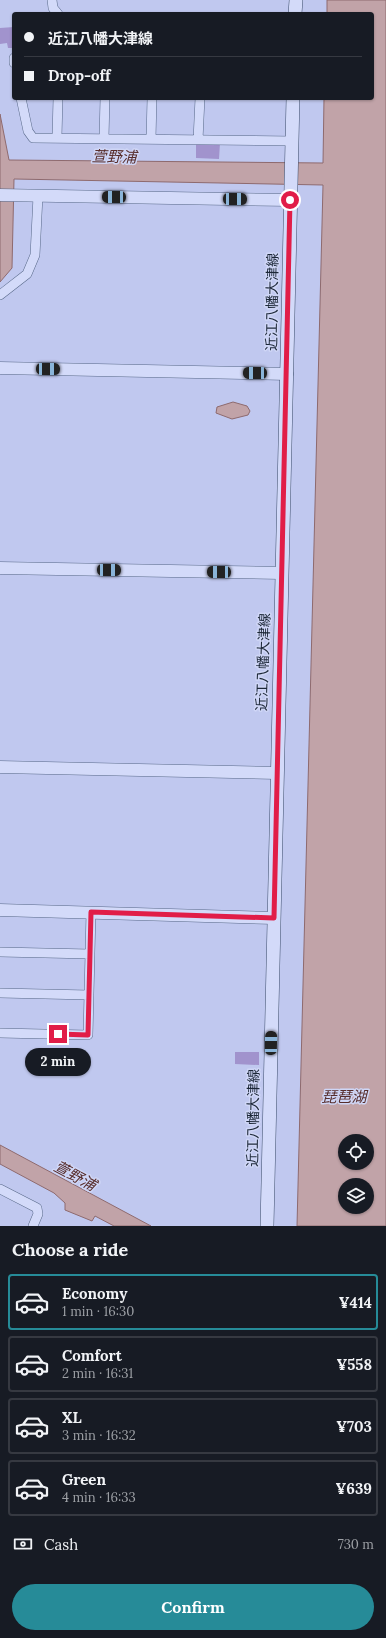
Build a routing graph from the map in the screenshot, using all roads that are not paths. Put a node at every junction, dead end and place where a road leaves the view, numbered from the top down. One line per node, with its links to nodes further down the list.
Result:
1 (52, 0): 3 (street)
2 (296, 0): 4 (main road)
3 (56, 12)
4 (295, 12)
5 (21, 100): 11 (street)
6 (58, 100): 11 (street)
7 (105, 100): 12 (street)
8 (152, 100): 13 (street)
9 (200, 100): 14 (street)
10 (293, 100): 15 (main road, 近江八幡大津線)
11 (57, 137): 12 (street)
12 (104, 138): 13 (street)
13 (151, 139): 14 (street)
14 (198, 140): 15 (street)
15 (292, 141): 18 (main road, 近江八幡大津線)
16 (0, 196): 17 (street)
17 (38, 196): 18 (street); 19 (street)
18 (290, 196): 21 (main road, 近江八幡大津線)
19 (0, 295)
20 (0, 368): 21 (street)
21 (287, 374): 23 (main road, 近江八幡大津線)
22 (0, 568): 23 (street)
23 (281, 573): 25 (main road, 近江八幡大津線)
24 (0, 766): 25 (street)
25 (277, 773): 28 (main road, 近江八幡大津線)
26 (0, 910): 27 (street)
27 (91, 912): 28 (street); 30 (street)
28 (274, 918): 36 (main road, 近江八幡大津線)
29 (0, 952): 30 (street)
30 (90, 954): 32 (street)
31 (0, 993): 32 (street)
32 (89, 995): 33 (street)
33 (0, 1032)
34 (0, 1189): 35 (street)
35 (33, 1226)
36 (267, 1226)

